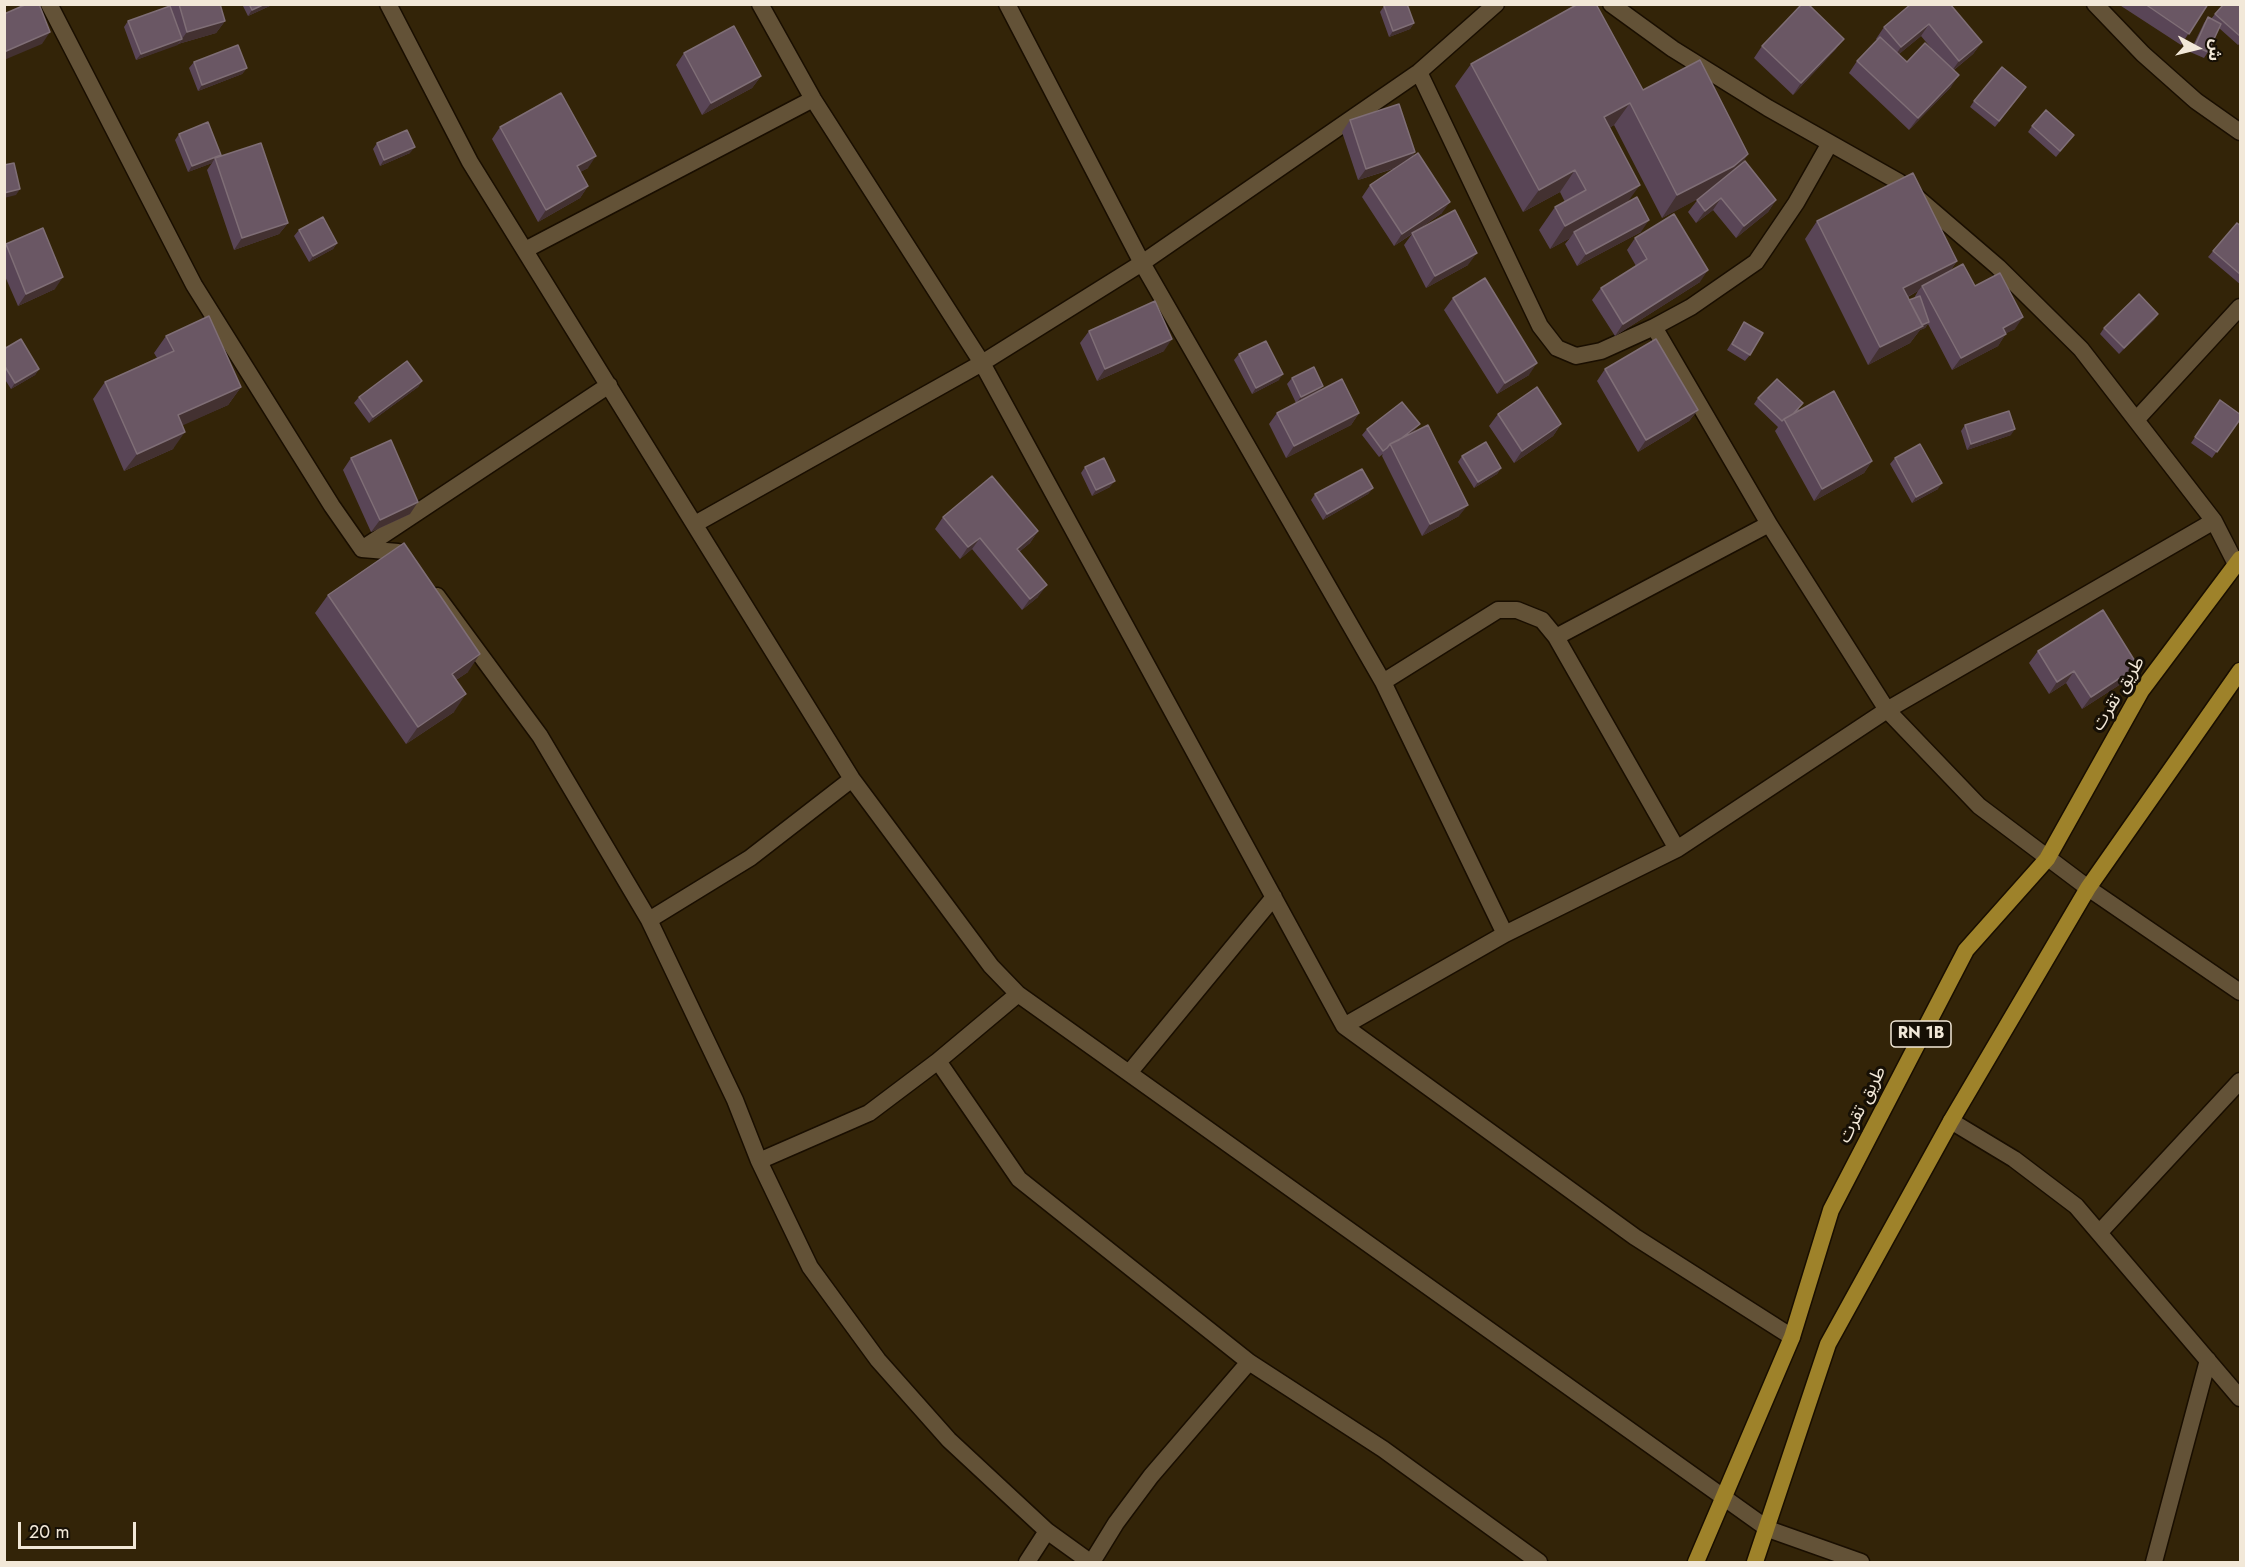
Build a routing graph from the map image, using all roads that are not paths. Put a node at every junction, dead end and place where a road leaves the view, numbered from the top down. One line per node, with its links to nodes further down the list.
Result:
1 (49, 4): 22 (street)
2 (388, 4): 12 (street)
3 (760, 4): 9 (street)
4 (1007, 4): 13 (street)
5 (1496, 4): 8 (street)
6 (1611, 4): 11 (street)
7 (2095, 4): 10 (street)
8 (1419, 72): 13 (street); 15 (street)
9 (813, 99): 12 (street); 16 (street)
10 (2241, 132)
11 (1830, 143): 15 (street); 18 (street)
12 (525, 250): 17 (street)
13 (1142, 263): 16 (street); 26 (street)
14 (2241, 307): 18 (street)
15 (1654, 327): 21 (street)
16 (982, 363): 20 (street); 32 (street)
17 (609, 386): 20 (street); 22 (street)
18 (2136, 420): 19 (street)
19 (2214, 521): 23 (street); 27 (street)
20 (695, 524): 28 (street)
21 (1769, 524): 24 (street); 27 (street)
22 (362, 549): 33 (street)
23 (2238, 561): 30 (main road, طريق تقرت / RN 1B)
24 (1556, 637): 26 (street); 29 (street)
25 (2241, 671): 31 (main road)
26 (1383, 682): 34 (street)
27 (1887, 710): 29 (street); 30 (street)
28 (852, 779): 33 (street); 36 (street)
29 (1677, 849): 34 (street)
30 (2047, 859): 31 (street); 44 (main road, طريق تقرت / RN 1B)
31 (2088, 888): 35 (street); 41 (main road)
32 (1274, 897): 37 (street); 39 (street)
33 (649, 920): 42 (street)
34 (1505, 934): 37 (street)
35 (2241, 992)
36 (1018, 994): 38 (street); 39 (street)
37 (1344, 1026): 44 (street)
38 (938, 1061): 42 (street); 46 (street)
39 (1129, 1073): 48 (street)
40 (2241, 1081): 43 (street)
41 (1951, 1121): 43 (street); 49 (main road)
42 (759, 1161): 50 (street)
43 (2099, 1233): 45 (street)
44 (1792, 1336): 48 (main road, طريق تقرت / RN 1B)
45 (2208, 1360): 47 (street); 57 (street)
46 (1249, 1362): 52 (street); 53 (street)
47 (2241, 1398)
48 (1726, 1497): 49 (street); 54 (main road, طريق تقرت / RN 1B)
49 (1768, 1529): 55 (main road); 56 (street)
50 (1047, 1531): 51 (street); 52 (street)
51 (1028, 1563)
52 (1091, 1563)
53 (1539, 1563)
54 (1696, 1563)
55 (1755, 1563)
56 (1862, 1563)
57 (2154, 1563)

